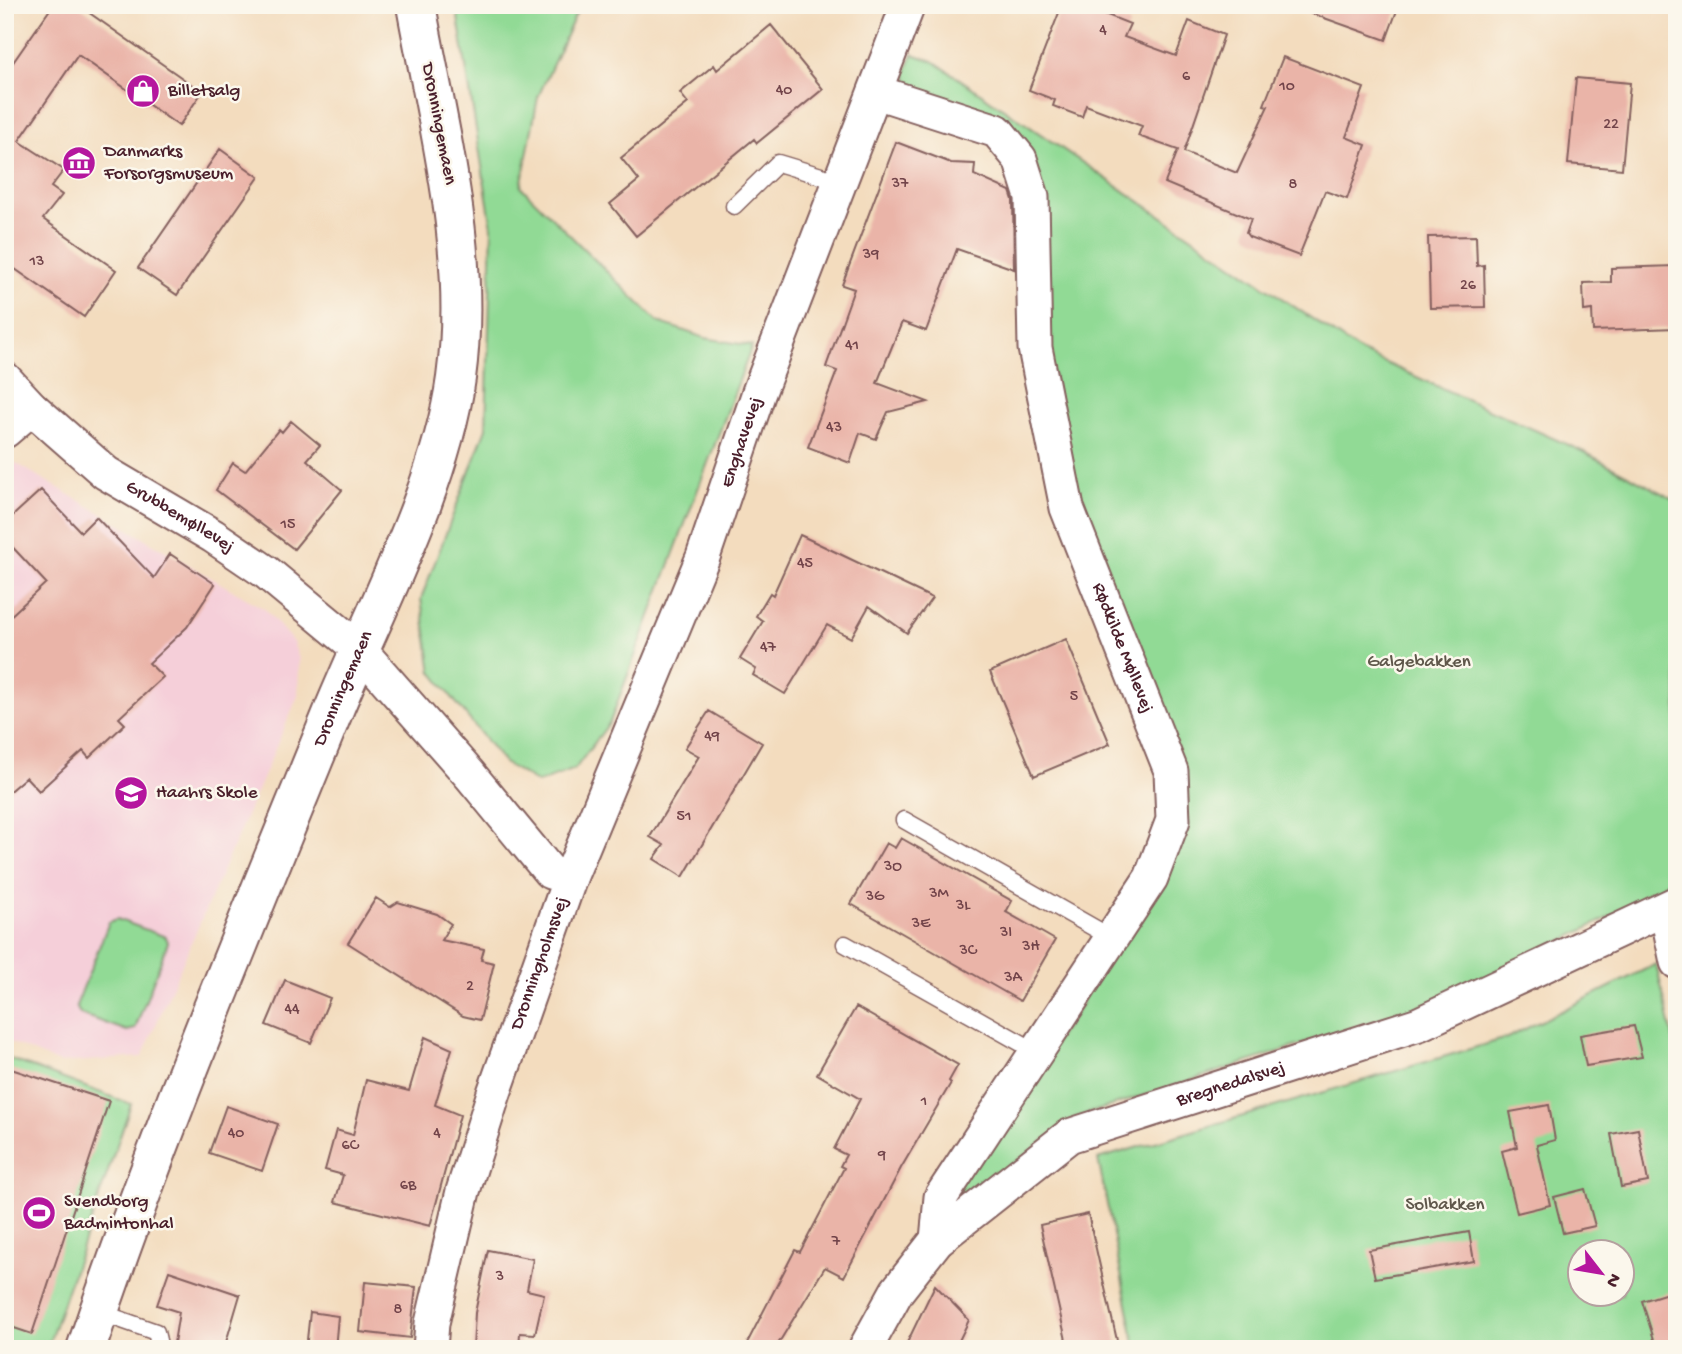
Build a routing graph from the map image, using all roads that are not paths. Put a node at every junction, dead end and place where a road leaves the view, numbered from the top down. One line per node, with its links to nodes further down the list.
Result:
1 (416, 5): 9 (street, Dronningemaen)
2 (908, 5): 3 (street, Enghavevej)
3 (876, 92): 4 (street, Enghavevej); 13 (street, Rødkilde Møllevej)
4 (841, 183): 5 (lane); 11 (street, Enghavevej)
5 (734, 206)
6 (5, 379): 7 (street, Grubbemøllevej)
7 (32, 408): 8 (street); 9 (street, Grubbemøllevej)
8 (5, 431)
9 (359, 649): 11 (street, Dronningholmsvej); 18 (street, Dronningemaen)
10 (904, 820): 13 (lane)
11 (570, 878): 21 (street, Dronningholmsvej)
12 (1671, 906): 15 (street, Bregnedalsvej); 17 (street, Bregnedalsvej)
13 (1112, 938): 16 (street, Rødkilde Møllevej)
14 (845, 944): 16 (lane)
15 (1677, 962)
16 (1037, 1052): 17 (street, Rødkilde Møllevej)
17 (937, 1240): 22 (street, Bregnedalsvej)
18 (99, 1312): 19 (street, Dronningemaen); 20 (lane)
19 (86, 1349)
20 (160, 1349)
21 (430, 1349)
22 (864, 1349)

